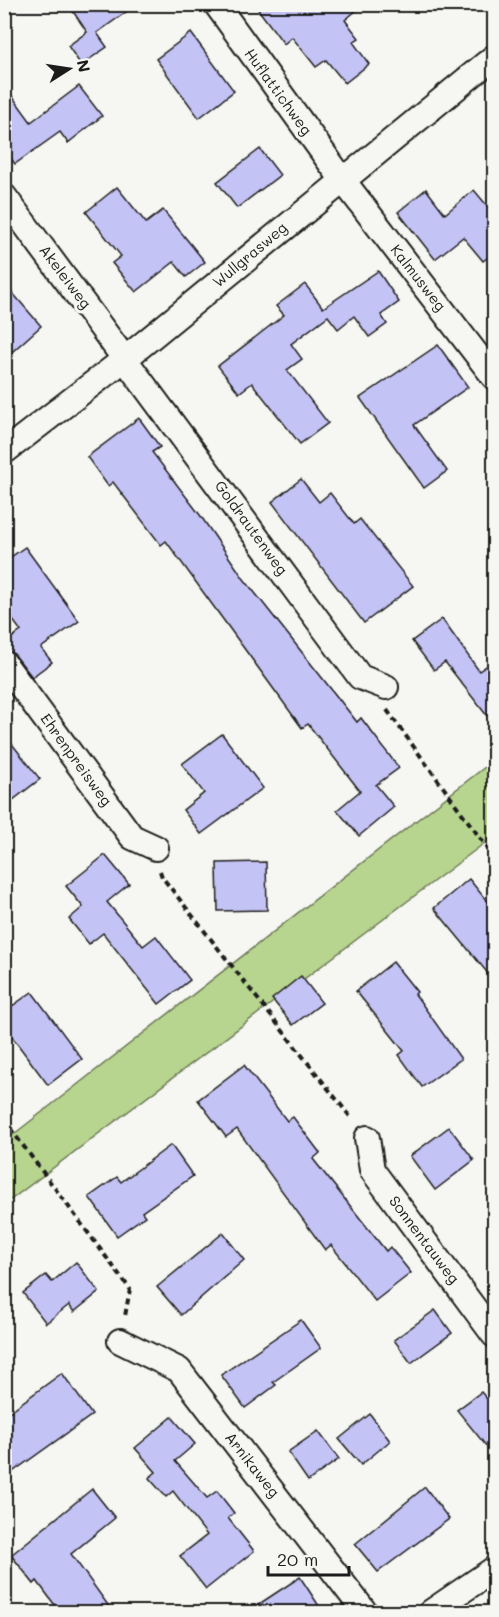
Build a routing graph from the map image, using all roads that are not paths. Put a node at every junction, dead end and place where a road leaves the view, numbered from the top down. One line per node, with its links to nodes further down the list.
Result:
1 (216, 4): 3 (street, Huflattichweg)
2 (495, 57): 3 (street, Wullgrasweg)
3 (342, 179): 5 (street, Wullgrasweg); 6 (street, Kalmusweg)
4 (4, 196): 5 (street, Akeleiweg)
5 (126, 358): 7 (street, Wullgrasweg); 9 (street, Goldrautenweg)
6 (495, 377)
7 (4, 452)
8 (4, 663): 10 (street, Ehrenpreisweg)
9 (386, 687)
10 (156, 848)
11 (367, 1138): 12 (street, Sonnentauweg)
12 (495, 1335)
13 (120, 1341): 15 (street, Arnikaweg)
14 (495, 1569): 16 (street)
15 (365, 1612)
16 (431, 1612)

